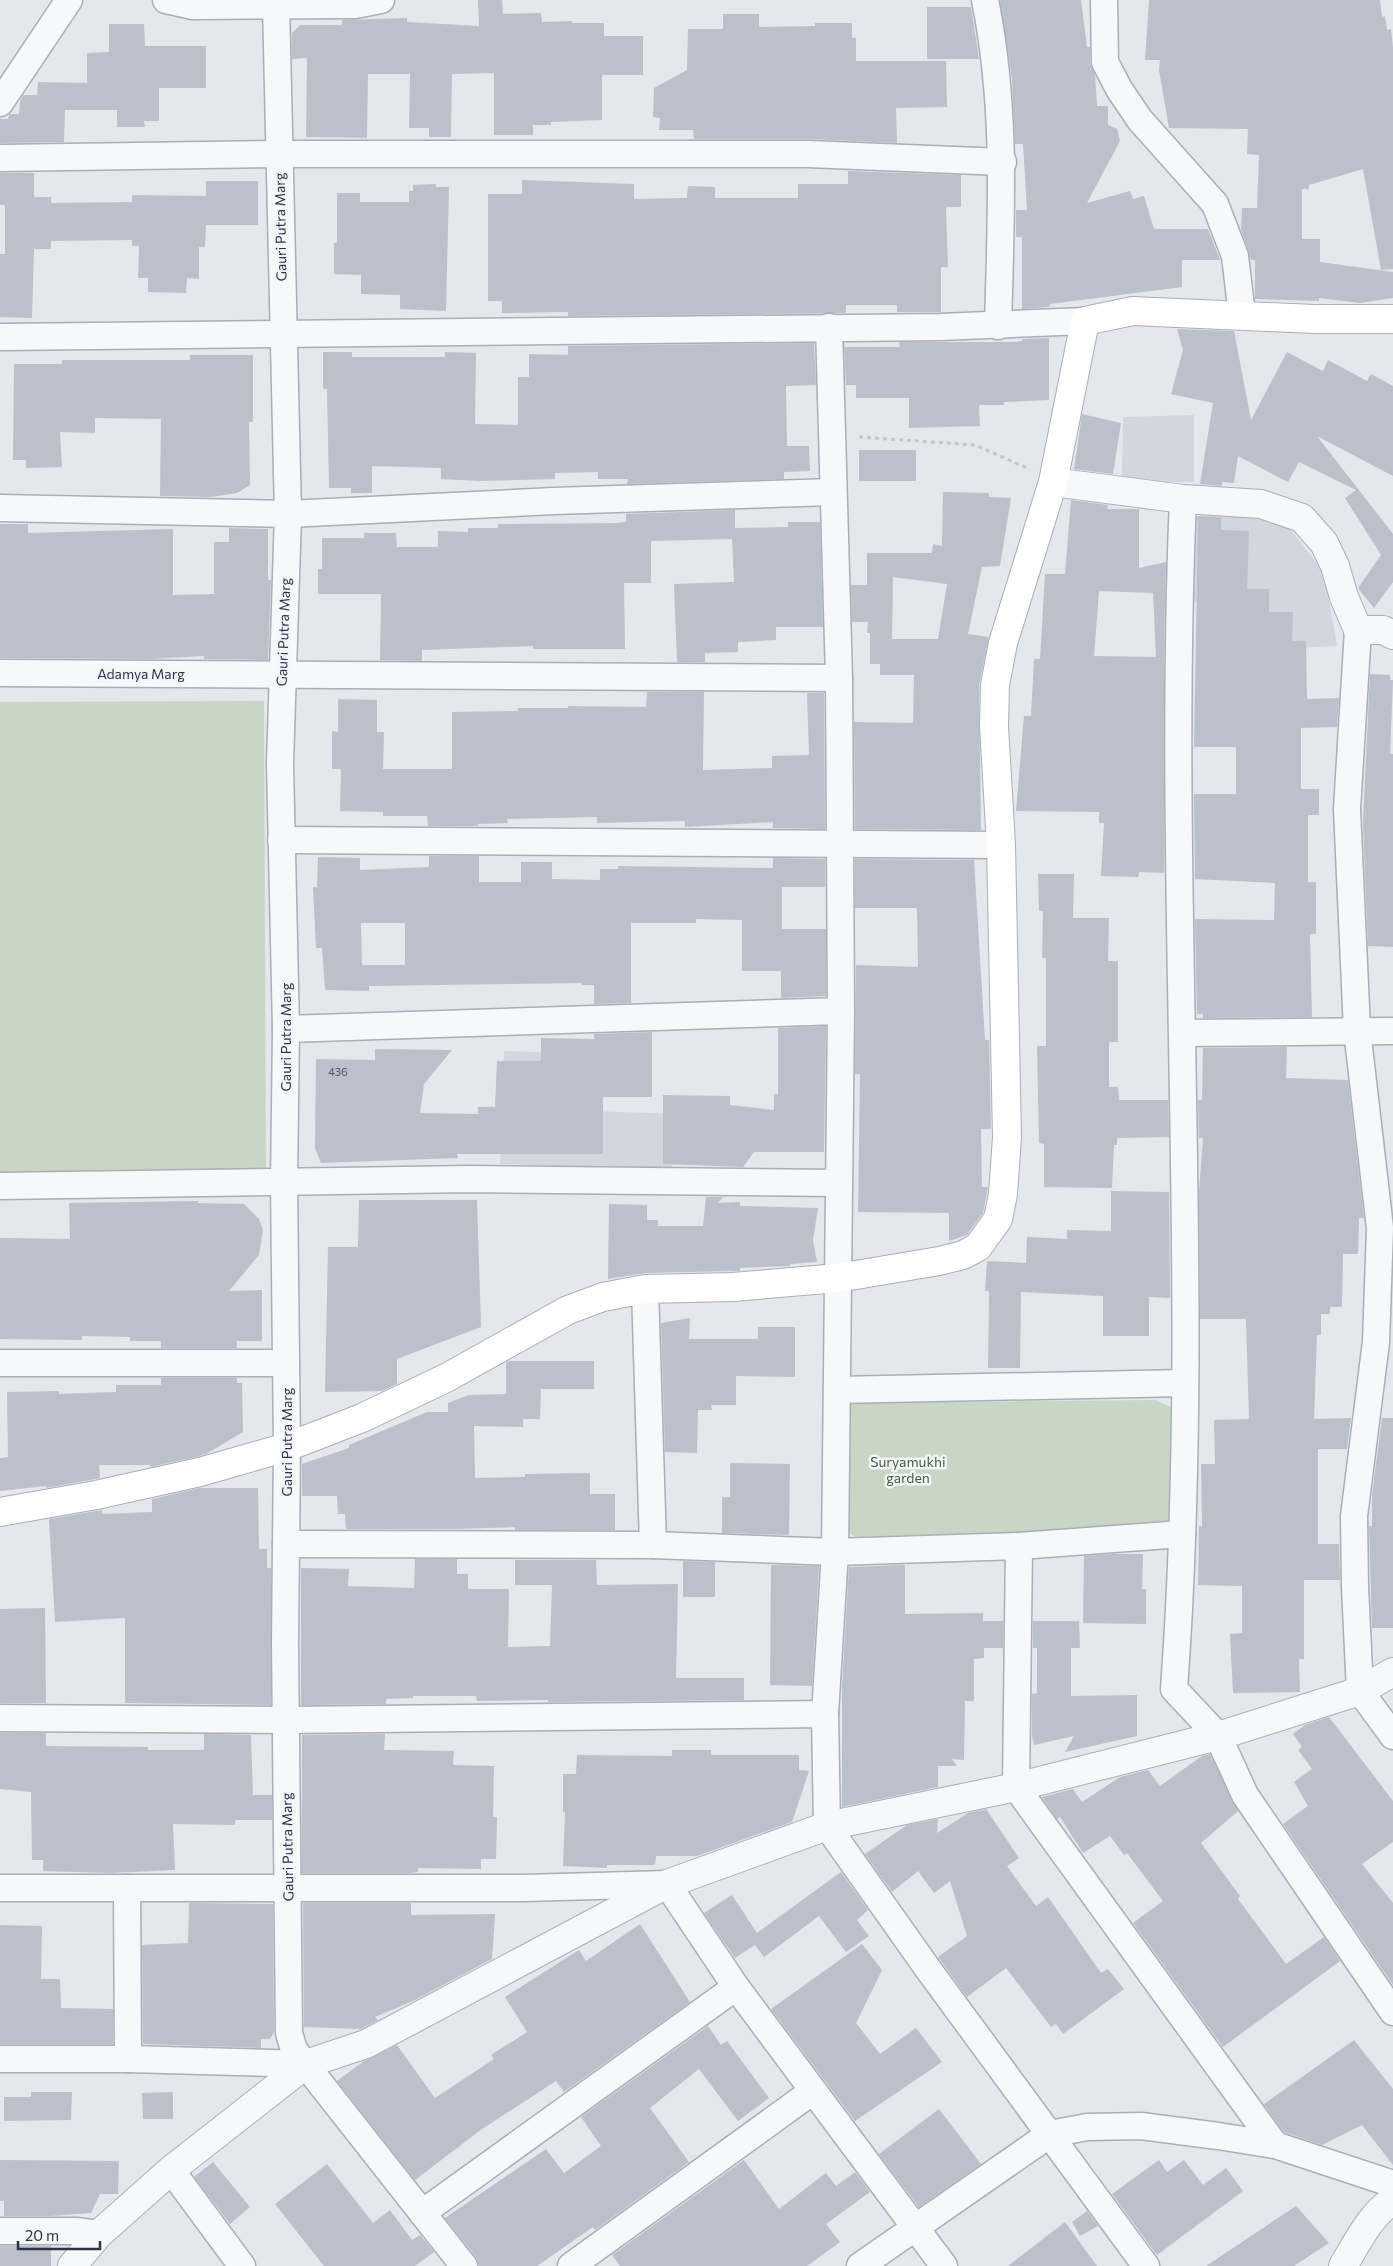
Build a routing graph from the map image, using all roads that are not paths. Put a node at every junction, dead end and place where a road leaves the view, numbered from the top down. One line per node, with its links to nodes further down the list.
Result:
1 (68, 0): 7 (street)
2 (166, 0): 6 (street)
3 (381, 0): 6 (street)
4 (985, 0): 10 (street)
5 (1104, 0): 11 (street)
6 (276, 4): 8 (street, Gauri Putra Marg)
7 (0, 103)
8 (279, 154): 9 (street); 10 (street); 16 (street, Gauri Putra Marg)
9 (0, 158)
10 (1003, 162): 14 (street)
11 (1242, 315): 12 (main road); 13 (main road)
12 (1393, 320)
13 (1085, 321): 14 (street); 18 (main road)
14 (998, 326): 15 (street)
15 (829, 327): 16 (street); 19 (street)
16 (283, 335): 17 (street); 22 (street, Gauri Putra Marg)
17 (0, 337)
18 (1053, 482): 20 (street); 30 (main road)
19 (833, 492): 22 (street); 27 (street)
20 (1183, 499): 23 (street); 35 (street)
21 (0, 508): 22 (street)
22 (288, 514): 26 (street, Gauri Putra Marg)
23 (1358, 630): 24 (street); 33 (street)
24 (1393, 635)
25 (0, 673): 26 (street, Adamya Marg)
26 (282, 673): 27 (street, Adamya Marg); 28 (street, Gauri Putra Marg)
27 (839, 678): 29 (street)
28 (281, 840): 29 (street); 32 (street, Gauri Putra Marg)
29 (840, 843): 30 (street); 31 (street)
30 (1001, 845): 39 (main road)
31 (841, 1011): 32 (street); 37 (street)
32 (286, 1029): 36 (street, Gauri Putra Marg)
33 (1358, 1030): 34 (street); 35 (street); 53 (street)
34 (1393, 1031)
35 (1183, 1033): 43 (street)
36 (284, 1183): 37 (street); 38 (street); 42 (street, Gauri Putra Marg)
37 (838, 1183): 39 (street)
38 (0, 1186)
39 (838, 1278): 40 (main road); 44 (street)
40 (645, 1289): 45 (main road); 49 (street)
41 (0, 1362): 42 (street)
42 (286, 1363): 45 (street, Gauri Putra Marg)
43 (1185, 1383): 44 (street); 47 (street)
44 (837, 1390): 51 (street)
45 (287, 1447): 46 (main road); 48 (street, Gauri Putra Marg)
46 (0, 1512)
47 (1182, 1534): 50 (street); 57 (street)
48 (286, 1544): 49 (street); 56 (street, Gauri Putra Marg)
49 (653, 1545): 51 (street)
50 (1019, 1546): 51 (street); 59 (street)
51 (835, 1552): 54 (street)
52 (1393, 1672): 53 (street)
53 (1360, 1691): 57 (street); 58 (street)
54 (825, 1714): 56 (street); 60 (street)
55 (0, 1718): 56 (street)
56 (285, 1720): 62 (street, Gauri Putra Marg)
57 (1218, 1736): 59 (street); 66 (street)
58 (1393, 1736)
59 (1016, 1787): 60 (street); 72 (street)
60 (827, 1826): 61 (street); 71 (street)
61 (667, 1884): 62 (street); 65 (street); 69 (street)
62 (287, 1887): 64 (street); 69 (street, Gauri Putra Marg)
63 (0, 1888): 64 (street)
64 (127, 1888): 68 (street)
65 (736, 1987): 70 (street); 76 (street)
66 (1393, 2012)
67 (0, 2058): 68 (street)
68 (128, 2059): 69 (street)
69 (306, 2064): 73 (street); 76 (street, Gauri Putra Marg)
70 (813, 2091): 77 (street); 83 (street)
71 (1050, 2134): 72 (street); 77 (street); 86 (street)
72 (1275, 2145): 74 (street)
73 (170, 2170): 79 (street); 81 (street)
74 (1393, 2184)
75 (1393, 2200): 87 (street)
76 (422, 2213): 82 (street, Gauri Putra Marg)
77 (916, 2226): 84 (street); 85 (street)
78 (0, 2231): 79 (street)
79 (99, 2234): 80 (street)
80 (72, 2266)
81 (242, 2266)
82 (464, 2266)
83 (572, 2266)
84 (860, 2266)
85 (944, 2266)
86 (1146, 2266)
87 (1343, 2266)

